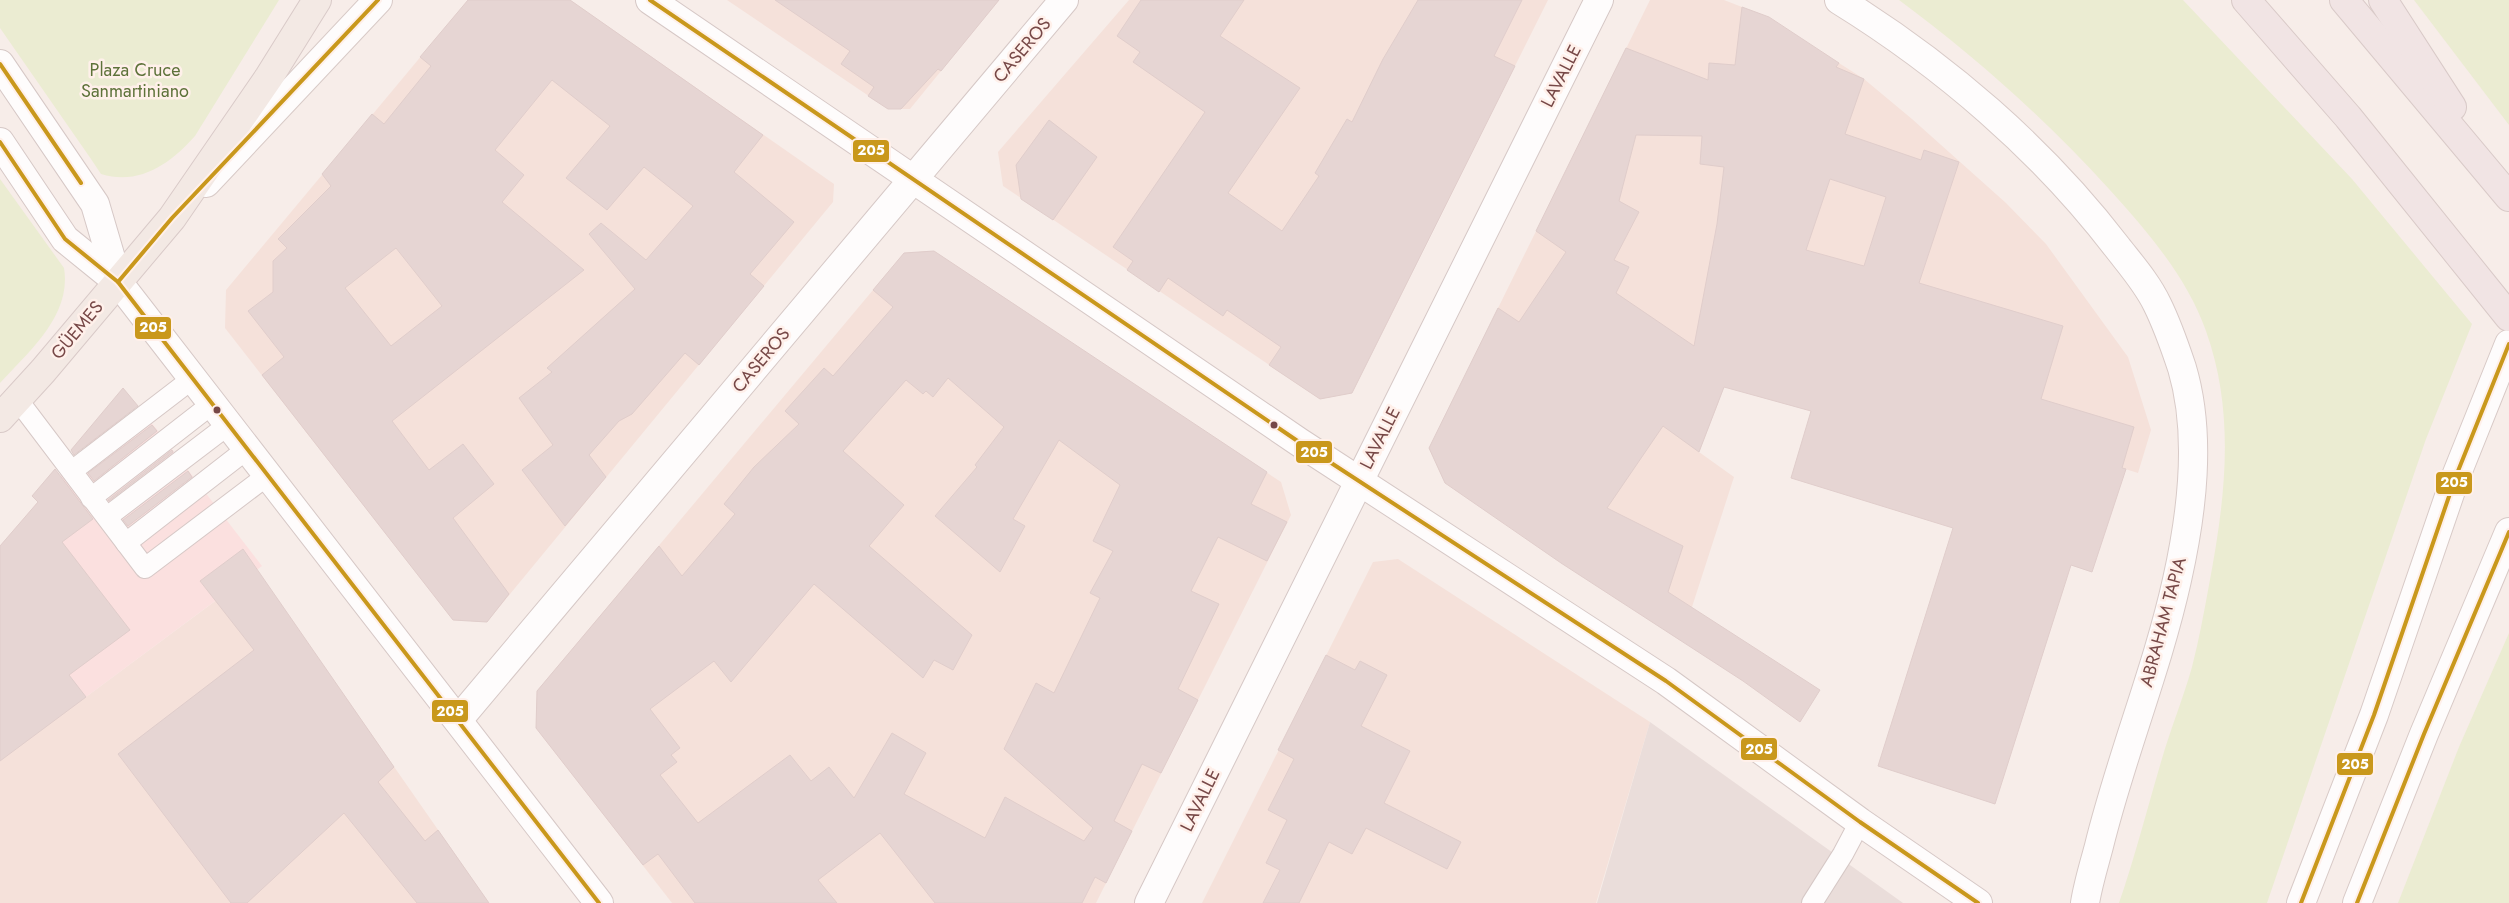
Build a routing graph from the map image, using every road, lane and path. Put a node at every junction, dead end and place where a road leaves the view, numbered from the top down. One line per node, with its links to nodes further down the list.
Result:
1 (316, 0): 16 (main road, GÜEMES)
2 (378, 0): 16 (street, GÜEMES)
3 (650, 0): 14 (street)
4 (1064, 0): 14 (street, CASEROS)
5 (1599, 0): 24 (street, LAVALLE)
6 (1839, 0): 34 (street, ABRAHAM TAPIA)
7 (2226, 0): 12 (highway)
8 (2246, 0): 12 (highway)
9 (2344, 0): 15 (highway)
10 (2383, 0): 15 (highway)
11 (0, 64): 17 (street)
12 (2348, 117): 18 (highway)
13 (0, 142): 17 (street)
14 (913, 179): 24 (street); 28 (street, CASEROS)
15 (2509, 196)
16 (172, 218): 17 (main road, GÜEMES)
17 (118, 282): 20 (main road, GÜEMES); 21 (street)
18 (2509, 317)
19 (2509, 344): 35 (street)
20 (9, 408): 22 (lane)
21 (220, 414): 22 (lane); 23 (street); 25 (lane); 26 (lane); 26 (lane)
22 (72, 471): 25 (lane)
23 (268, 475): 26 (lane); 28 (street)
24 (1359, 481): 29 (street); 31 (street, LAVALLE)
25 (88, 493): 26 (lane)
26 (116, 529)
27 (2508, 536): 36 (street)
28 (458, 720): 30 (street)
29 (1860, 822): 32 (lane); 33 (street)
30 (599, 903)
31 (1149, 903)
32 (1812, 903)
33 (1978, 903)
34 (2086, 903)
35 (2301, 903)
36 (2357, 903)

